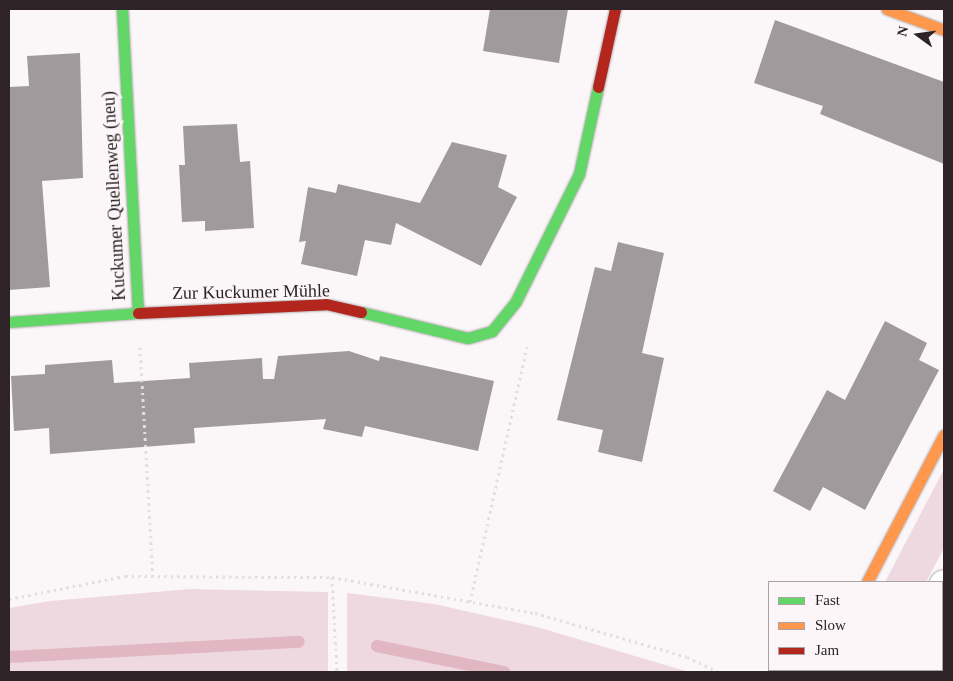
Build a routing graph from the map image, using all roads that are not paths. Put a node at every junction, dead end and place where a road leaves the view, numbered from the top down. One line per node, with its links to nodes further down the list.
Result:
1 (122, 9): 5 (street, Kuckumer Quellenweg (neu))
2 (615, 9): 5 (street, Zur Kuckumer Mühle)
3 (887, 9): 4 (street)
4 (944, 30)
5 (138, 313): 6 (street, Kuckumer Quellenweg (neu))
6 (9, 322)
7 (944, 435): 8 (street)
8 (868, 581)

